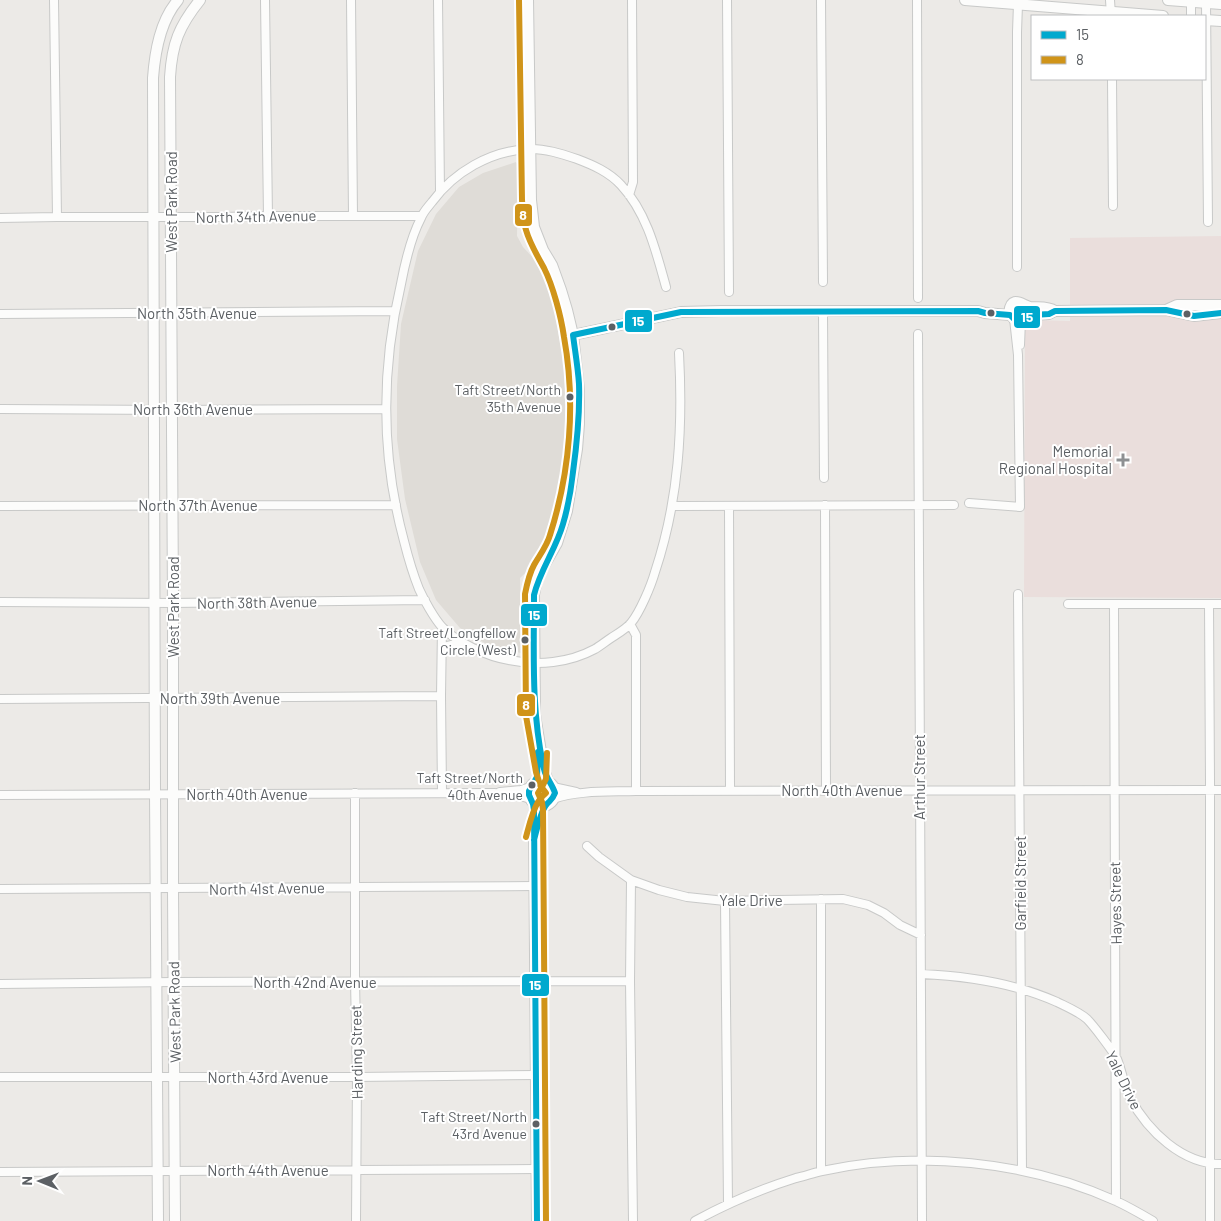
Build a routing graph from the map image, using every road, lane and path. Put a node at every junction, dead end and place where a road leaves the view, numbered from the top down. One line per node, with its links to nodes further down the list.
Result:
1 (54, 0): 31 (street)
2 (178, 0): 35 (street, West Park Road)
3 (200, 0): 36 (street, West Park Road)
4 (265, 0): 32 (street)
5 (352, 0): 33 (street)
6 (438, 0): 28 (street)
7 (528, 0): 27 (street)
8 (632, 0): 29 (street)
9 (727, 0): 42 (street)
10 (822, 0): 40 (street)
11 (916, 0): 43 (street)
12 (965, 0): 16 (street)
13 (1110, 0): 19 (street)
14 (1168, 0): 15 (street)
15 (1191, 1): 17 (street); 21 (street)
16 (1019, 2): 19 (street); 39 (street)
17 (1206, 3): 18 (street); 22 (street)
18 (1221, 4)
19 (1111, 14): 20 (street)
20 (1137, 15)
21 (1191, 15)
22 (1205, 15)
23 (1206, 20): 24 (street)
24 (1221, 21)
25 (1112, 80): 30 (street)
26 (1206, 80): 38 (street)
27 (531, 148): 28 (street); 29 (street); 56 (street)
28 (440, 192): 34 (street)
29 (630, 195): 41 (street)
30 (1113, 206)
31 (58, 216): 35 (street, North 34th Avenue); 37 (street, North 34th Avenue)
32 (268, 216): 33 (street, North 34th Avenue); 36 (street, North 34th Avenue)
33 (353, 216): 34 (street, North 34th Avenue)
34 (421, 216): 47 (street)
35 (154, 217): 36 (street, North 34th Avenue); 53 (street, West Park Road)
36 (171, 217): 50 (street, West Park Road)
37 (0, 218)
38 (1208, 222)
39 (1017, 267)
40 (822, 282)
41 (666, 287)
42 (728, 292)
43 (918, 298)
44 (1026, 305): 48 (street); 54 (street); 54 (street)
45 (1221, 305): 46 (street)
46 (1166, 310): 48 (street); 51 (street)
47 (394, 311): 50 (street, North 35th Avenue); 59 (street)
48 (1055, 311): 54 (street)
49 (823, 312): 54 (street); 56 (street); 62 (street)
50 (171, 313): 53 (street, North 35th Avenue); 61 (street, West Park Road)
51 (1221, 313)
52 (0, 314): 53 (street, North 35th Avenue)
53 (154, 314): 60 (street, West Park Road)
54 (1016, 316): 63 (street)
55 (918, 334): 64 (street, Arthur Street)
56 (573, 335): 86 (street)
57 (679, 353): 71 (street)
58 (0, 408): 60 (street, North 36th Avenue)
59 (386, 409): 61 (street, North 36th Avenue); 67 (street)
60 (154, 410): 61 (street, North 36th Avenue); 65 (street, West Park Road)
61 (172, 410): 66 (street, West Park Road)
62 (824, 478)
63 (969, 503)
64 (919, 504): 68 (street); 69 (street); 96 (street, Arthur Street)
65 (155, 505): 66 (street, North 37th Avenue); 70 (street, North 37th Avenue); 76 (street, West Park Road)
66 (172, 505): 67 (street, North 37th Avenue); 77 (street, West Park Road)
67 (396, 505): 74 (street)
68 (825, 505): 72 (street); 95 (street)
69 (954, 505)
70 (0, 506)
71 (672, 506): 72 (street); 82 (street)
72 (729, 506): 94 (street)
73 (1018, 594): 97 (street, Garfield Street)
74 (425, 600): 77 (street, North 38th Avenue); 83 (street)
75 (0, 602): 76 (street, North 38th Avenue)
76 (155, 603): 77 (street, North 38th Avenue); 89 (street, West Park Road)
77 (173, 603): 90 (street, West Park Road)
78 (1068, 604): 79 (street)
79 (1114, 604): 80 (street); 98 (street, Hayes Street)
80 (1209, 604): 81 (street); 99 (street)
81 (1221, 604)
82 (630, 624): 86 (street); 101 (street)
83 (442, 627): 84 (street); 85 (street)
84 (462, 642): 85 (street); 86 (street)
85 (442, 649): 87 (street)
86 (534, 664): 91 (street)
87 (441, 696): 90 (street, North 39th Avenue); 103 (street)
88 (0, 698): 89 (street, North 39th Avenue)
89 (156, 698): 90 (street, North 39th Avenue); 106 (street, West Park Road)
90 (173, 698): 107 (street, West Park Road)
91 (538, 740): 92 (street); 93 (street)
92 (533, 784): 93 (street); 104 (street, North 40th Avenue); 109 (street)
93 (551, 784): 105 (street, North 40th Avenue); 110 (street)
94 (730, 790): 95 (street, North 40th Avenue); 101 (street, North 40th Avenue)
95 (826, 790): 96 (street, North 40th Avenue)
96 (919, 790): 97 (street, North 40th Avenue); 121 (street, Arthur Street)
97 (1020, 790): 98 (street, North 40th Avenue); 129 (street, Garfield Street)
98 (1114, 790): 99 (street, North 40th Avenue); 130 (street, Hayes Street)
99 (1210, 790): 100 (street, North 40th Avenue); 137 (street)
100 (1221, 790)
101 (636, 791): 105 (street, North 40th Avenue)
102 (355, 793): 103 (street, North 40th Avenue); 107 (street, North 40th Avenue); 115 (street, Harding Street)
103 (442, 793): 104 (street, North 40th Avenue)
104 (494, 793): 109 (street, North 40th Avenue)
105 (583, 793): 110 (street, North 40th Avenue)
106 (155, 794): 107 (street, North 40th Avenue); 108 (street, North 40th Avenue); 117 (street, West Park Road)
107 (173, 794): 118 (street, West Park Road)
108 (0, 795)
109 (532, 801): 110 (street); 111 (street)
110 (550, 802): 111 (street)
111 (534, 840): 114 (street)
112 (587, 846): 113 (street, Yale Drive)
113 (631, 880): 120 (street, Yale Drive); 125 (street)
114 (535, 886): 115 (street, North 41st Avenue); 124 (street)
115 (355, 887): 118 (street, North 41st Avenue); 123 (street, Harding Street)
116 (0, 889): 117 (street, North 41st Avenue)
117 (156, 889): 118 (street, North 41st Avenue); 126 (street, West Park Road)
118 (173, 889): 127 (street, West Park Road)
119 (821, 899): 120 (street, Yale Drive); 121 (street, Yale Drive); 143 (street)
120 (725, 901): 147 (street)
121 (921, 935): 122 (street, Arthur Street)
122 (921, 974): 129 (street, Yale Drive); 136 (street, Arthur Street)
123 (355, 981): 124 (street, North 42nd Avenue); 127 (street, North 42nd Avenue); 133 (street, Harding Street)
124 (535, 981): 125 (street, North 42nd Avenue); 131 (street)
125 (630, 981): 152 (street)
126 (157, 982): 127 (street, North 42nd Avenue); 128 (street, North 42nd Avenue); 134 (street, West Park Road)
127 (174, 982): 135 (street, West Park Road)
128 (0, 984)
129 (1021, 989): 130 (street, Yale Drive); 144 (street, Garfield Street)
130 (1116, 1057): 137 (street, Yale Drive); 146 (street, Hayes Street)
131 (536, 1076): 133 (street, North 43rd Avenue); 139 (street)
132 (0, 1077): 134 (street, North 43rd Avenue)
133 (357, 1077): 135 (street, North 43rd Avenue); 140 (street, Harding Street)
134 (157, 1078): 135 (street, North 43rd Avenue); 141 (street, West Park Road)
135 (175, 1078): 142 (street, West Park Road)
136 (922, 1161): 143 (street); 144 (street); 154 (street, Arthur Street)
137 (1210, 1164): 138 (street); 156 (street)
138 (1221, 1164)
139 (536, 1169): 140 (street, North 44th Avenue); 151 (street)
140 (356, 1170): 142 (street, North 44th Avenue); 150 (street, Harding Street)
141 (158, 1171): 142 (street, North 44th Avenue); 145 (street, North 44th Avenue); 148 (street, West Park Road)
142 (176, 1171): 149 (street, West Park Road)
143 (821, 1171): 147 (street)
144 (1022, 1171): 146 (street)
145 (0, 1172)
146 (1116, 1201): 155 (street)
147 (728, 1204): 153 (street)
148 (158, 1221)
149 (175, 1221)
150 (356, 1221)
151 (537, 1221)
152 (633, 1221)
153 (695, 1221)
154 (922, 1221)
155 (1153, 1221)
156 (1210, 1221)

